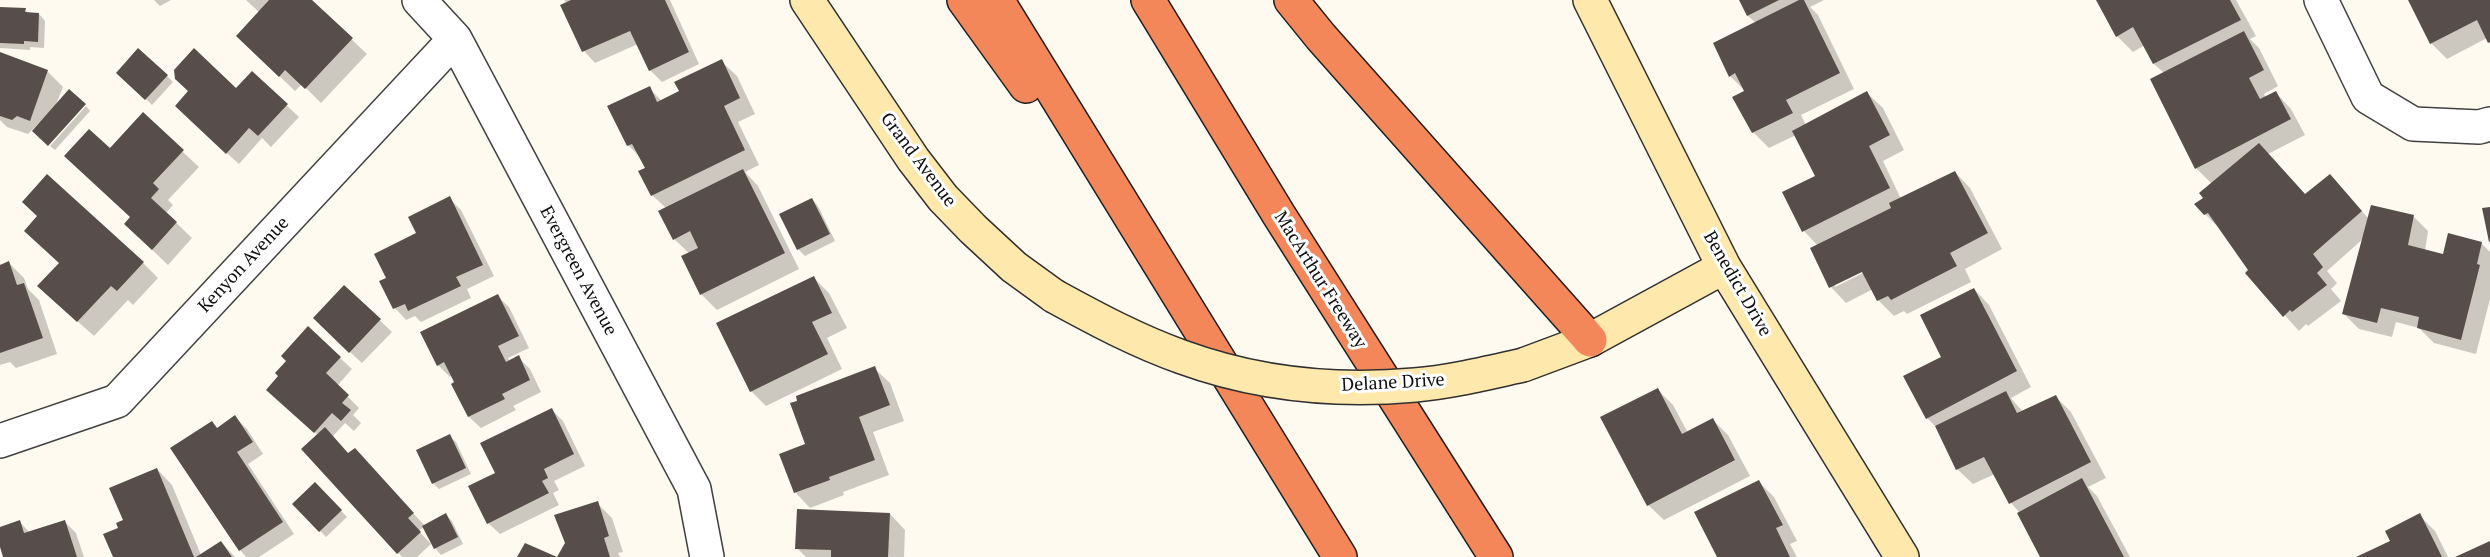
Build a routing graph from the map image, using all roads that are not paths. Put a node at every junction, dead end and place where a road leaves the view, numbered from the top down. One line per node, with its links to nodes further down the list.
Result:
1 (419, 0): 9 (street, Evergreen Avenue)
2 (807, 0): 13 (street, Grand Avenue)
3 (964, 0): 12 (highway)
4 (997, 0): 12 (highway)
5 (1148, 0): 18 (highway, MacArthur Freeway)
6 (1292, 0): 14 (highway)
7 (1590, 0): 11 (street, Benedict Drive)
8 (2321, 0): 10 (street)
9 (455, 39): 15 (street, Kenyon Avenue); 16 (street, Evergreen Avenue)
10 (2490, 124)
11 (1724, 267): 14 (street, Delane Drive); 19 (street, Benedict Drive)
12 (1167, 278): 17 (highway)
13 (1054, 296): 14 (street, Delane Drive, bridge)
14 (1590, 340)
15 (0, 441)
16 (707, 557)
17 (1340, 557)
18 (1496, 557)
19 (1902, 557)

